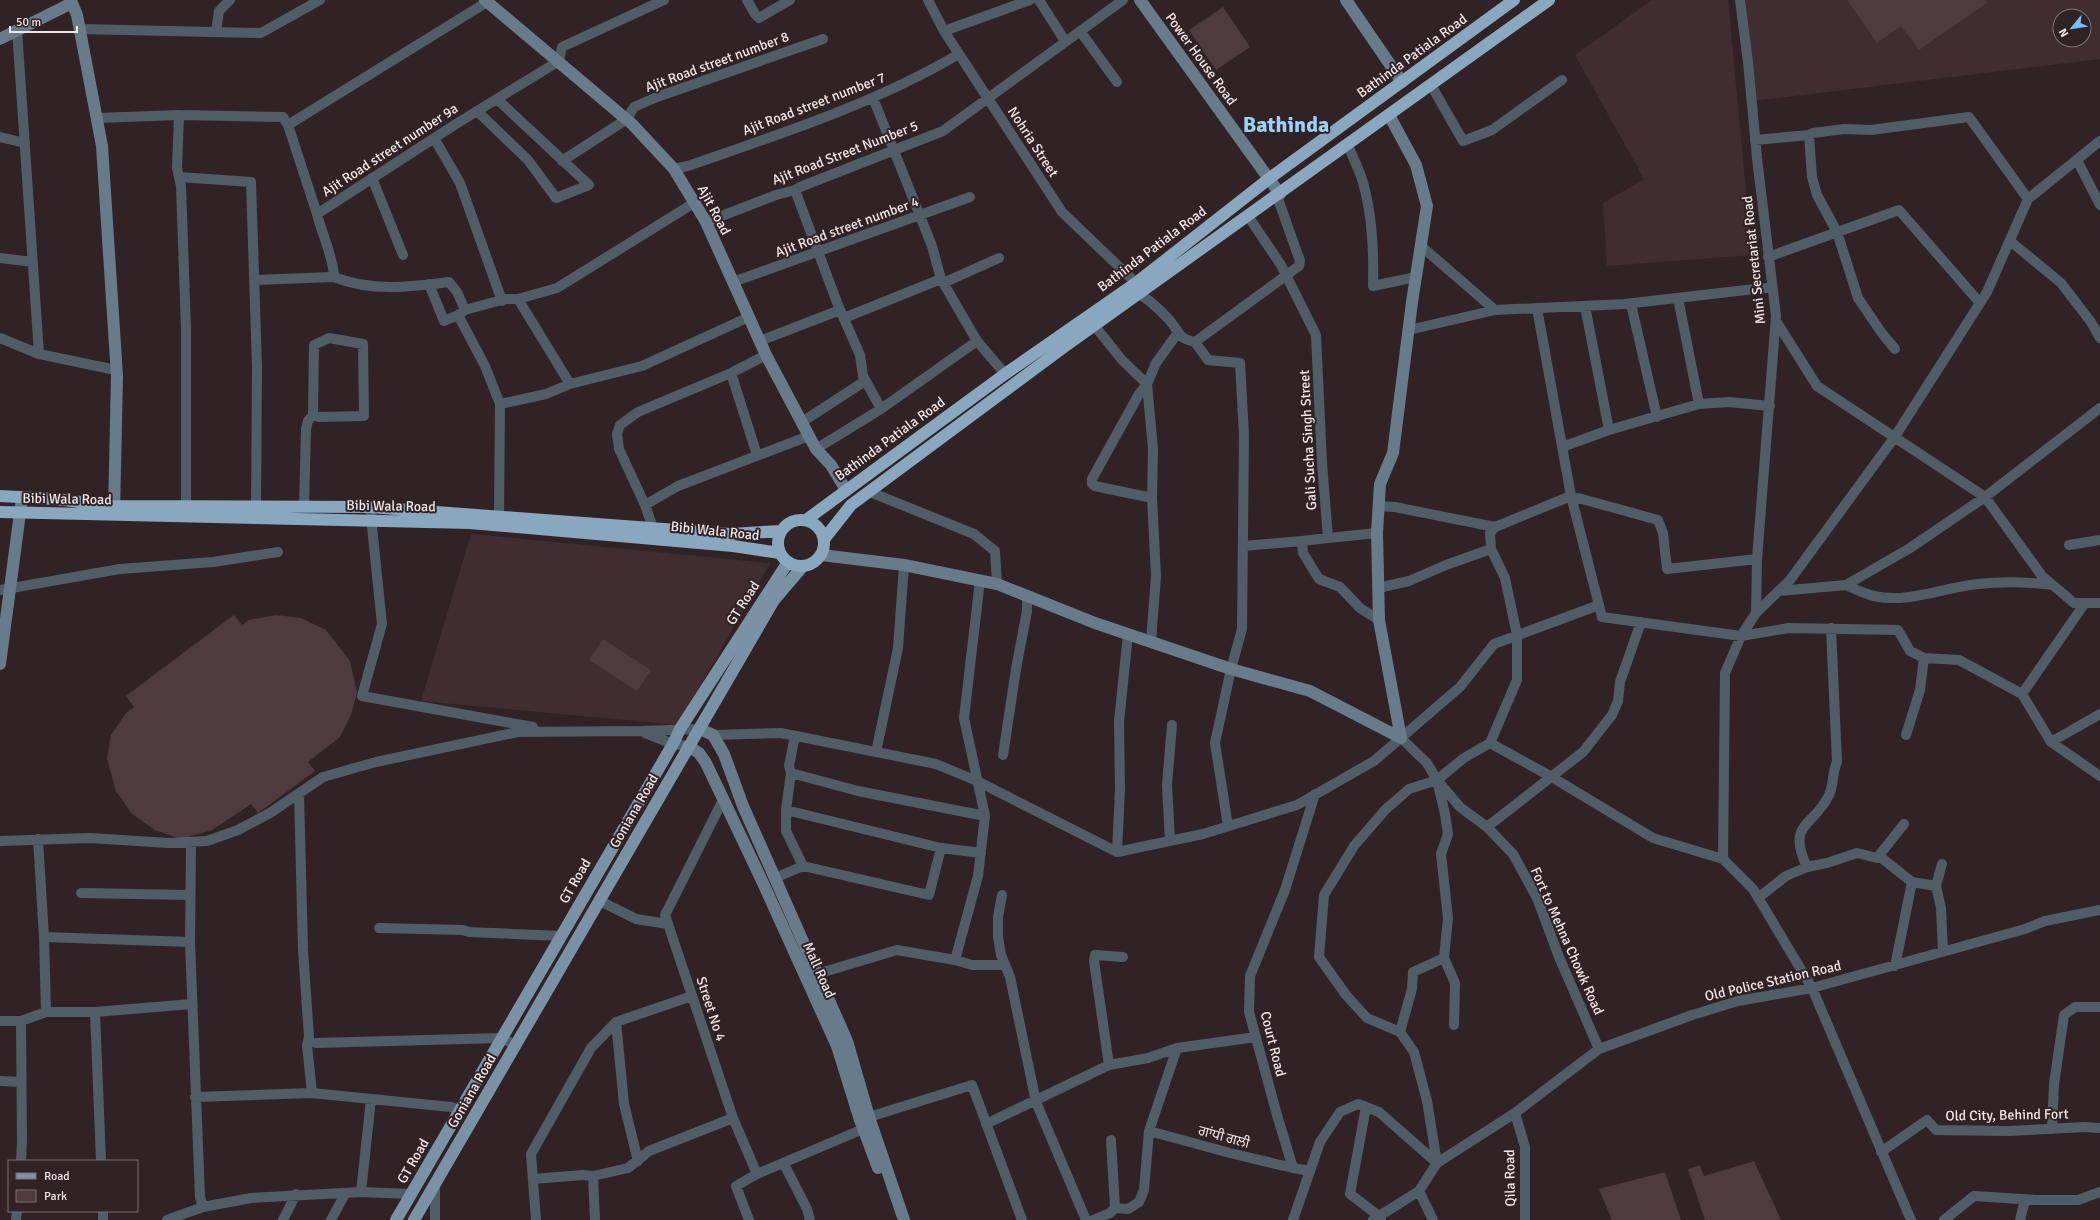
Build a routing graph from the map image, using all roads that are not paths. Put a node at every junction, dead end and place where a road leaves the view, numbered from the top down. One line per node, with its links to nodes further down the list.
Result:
1 (230, 0): 21 (street)
2 (320, 0): 21 (street)
3 (664, 0): 26 (street)
4 (747, 0): 5 (street)
5 (790, 0)
6 (928, 0): 19 (street, Nohria Street)
7 (1030, 0): 19 (street)
8 (1039, 0): 24 (street)
9 (1123, 0): 20 (street, Ajit Road Street Number 5)
10 (1140, 0): 53 (street, Power House Road)
11 (1346, 0): 29 (street)
12 (1514, 0): 29 (highway, Bathinda Patiala Road)
13 (1549, 0): 30 (highway)
14 (1740, 0): 43 (street, Mini Secretariat Road)
15 (73, 1): 17 (street); 18 (street)
16 (486, 1): 26 (street, Ajit Road); 39 (street)
17 (80, 29): 21 (street); 37 (street)
18 (17, 30): 22 (street); 45 (street)
19 (944, 31): 25 (street, Nohria Street)
20 (1080, 31): 24 (street, Ajit Road Street Number 5); 28 (street)
21 (216, 32)
22 (0, 39)
23 (823, 39): 38 (street, Ajit Road street number 8)
24 (1065, 42): 32 (street, Ajit Road Street Number 5)
25 (959, 54): 31 (street, Ajit Road street number 7); 32 (street, Nohria Street)
26 (559, 61): 33 (street, Ajit Road street number 9a); 38 (street, Ajit Road)
27 (1562, 80): 30 (street)
28 (1117, 82)
29 (1402, 82): 53 (highway, Bathinda Patiala Road)
30 (1431, 85): 36 (highway)
31 (873, 98): 47 (street); 50 (street, Ajit Road street number 7)
32 (987, 98): 47 (street, Ajit Road Street Number 5); 81 (street, Nohria Street)
33 (497, 99): 34 (street, Ajit Road street number 9a); 49 (street)
34 (476, 111): 42 (street, Ajit Road street number 9a); 49 (street)
35 (179, 115): 37 (street); 39 (street); 51 (street)
36 (1389, 115): 46 (highway); 66 (street)
37 (97, 118): 105 (street)
38 (627, 119): 49 (street, Ajit Road street number 8); 50 (street, Ajit Road)
39 (288, 125): 60 (street, Ajit Road street number 9a)
40 (1809, 135): 43 (street); 57 (street); 64 (street)
41 (0, 137): 45 (street)
42 (434, 138): 52 (street, Ajit Road street number 9a); 84 (street)
43 (1755, 140): 69 (street, Mini Secretariat Road)
44 (2100, 141): 48 (street)
45 (25, 143): 72 (street)
46 (1348, 145): 55 (highway); 75 (street)
47 (893, 150): 54 (street, Ajit Road Street Number 5); 61 (street)
48 (2077, 160): 57 (street); 59 (street)
49 (562, 161)
50 (674, 169): 58 (street, Ajit Road)
51 (179, 178): 76 (street); 133 (street)
52 (372, 178): 60 (street, Ajit Road street number 9a); 68 (street)
53 (1270, 178): 55 (street, Power House Road); 81 (highway, Bathinda Patiala Road)
54 (795, 190): 63 (street, Ajit Road Street Number 5); 67 (street)
55 (1278, 195): 62 (highway); 73 (street)
56 (970, 197): 61 (street, Ajit Road street number 4)
57 (2028, 199): 65 (street)
58 (694, 203): 63 (street, Ajit Road); 83 (street)
59 (2100, 205)
60 (317, 214): 74 (street)
61 (920, 216): 67 (street, Ajit Road street number 4); 77 (street)
62 (1248, 216): 73 (street, Gali Sucha Singh Street); 81 (highway)
63 (706, 222): 78 (street, Ajit Road)
64 (1837, 232): 69 (street); 85 (street); 102 (street)
65 (2010, 241): 85 (street); 98 (street)
66 (1421, 246): 75 (street); 89 (street)
67 (820, 252): 78 (street, Ajit Road street number 4); 91 (street)
68 (403, 256)
69 (1768, 257): 80 (street, Mini Secretariat Road)
70 (0, 258): 72 (street)
71 (999, 258): 77 (street)
72 (33, 262): 103 (street)
73 (1285, 276): 101 (street); 149 (street, Gali Sucha Singh Street)
74 (334, 277): 76 (street); 79 (street)
75 (1416, 277): 95 (street)
76 (255, 280): 135 (street)
77 (942, 281): 91 (street); 100 (street)
78 (733, 282): 92 (street, Ajit Road)
79 (429, 284): 90 (street); 90 (street)
80 (1772, 286): 82 (street); 93 (street, Mini Secretariat Road)
81 (1138, 288): 94 (highway); 96 (street, Nohria Street); 107 (highway, Bathinda Patiala Road)
82 (1678, 298): 86 (street); 112 (street)
83 (518, 299): 84 (street); 109 (street)
84 (502, 301): 90 (street)
85 (1980, 303): 121 (street)
86 (1631, 304): 87 (street); 117 (street)
87 (1585, 306): 88 (street); 119 (street)
88 (1537, 308): 89 (street); 122 (street)
89 (1495, 310): 95 (street)
90 (462, 313): 111 (street)
91 (842, 314): 99 (street); 108 (street)
92 (749, 317): 99 (street, Ajit Road); 109 (street)
93 (1776, 321): 113 (street, Mini Secretariat Road); 121 (street)
94 (1094, 325): 110 (street); 126 (highway)
95 (1409, 330): 134 (street)
96 (1177, 334): 101 (street); 110 (street)
97 (0, 338): 103 (street)
98 (2100, 338)
99 (760, 341): 104 (street, Ajit Road)
100 (977, 341): 107 (street); 115 (street)
101 (1195, 342): 153 (street)
102 (1895, 348)
103 (39, 354): 105 (street)
104 (766, 355): 106 (street); 118 (street, Ajit Road)
105 (116, 370): 138 (street)
106 (731, 373): 124 (street); 132 (street)
107 (1005, 374): 125 (highway, Bathinda Patiala Road)
108 (865, 381): 115 (street); 118 (street)
109 (570, 384): 111 (street)
110 (1147, 384): 131 (street); 131 (street)
111 (500, 404): 141 (street)
112 (1699, 404): 113 (street); 117 (street)
113 (1770, 406): 158 (street, Mini Secretariat Road)
114 (2100, 408): 129 (street)
115 (881, 409): 123 (street)
116 (313, 415): 116 (street); 136 (street)
117 (1657, 417): 119 (street)
118 (802, 422): 120 (street, Ajit Road)
119 (1609, 430): 122 (street)
120 (809, 436): 123 (street, Ajit Road); 124 (street)
121 (1894, 438): 129 (street); 167 (street)
122 (1562, 447): 128 (street)
123 (816, 449): 125 (street, Ajit Road)
124 (757, 455): 132 (street)
125 (846, 490): 142 (highway, Bathinda Patiala Road)
126 (870, 492): 148 (highway); 162 (street)
127 (0, 496): 130 (highway)
128 (1571, 496): 144 (street); 158 (street); 171 (street)
129 (1985, 497): 163 (street); 164 (street)
130 (22, 498): 138 (highway); 140 (street)
131 (1152, 498): 179 (street)
132 (645, 505): 145 (street)
133 (186, 506): 135 (highway); 138 (highway)
134 (1378, 506): 144 (street); 147 (street)
135 (256, 507): 136 (highway)
136 (304, 507): 137 (highway)
137 (370, 507): 141 (highway); 143 (street)
138 (114, 510): 140 (highway, Bibi Wala Road); 143 (highway, Bibi Wala Road)
139 (0, 512): 140 (highway, Bibi Wala Road)
140 (20, 513): 165 (street)
141 (499, 517): 145 (highway)
142 (806, 520): 146 (highway); 148 (highway)
143 (372, 521): 157 (highway, Bibi Wala Road); 189 (street)
144 (1495, 527): 154 (street)
145 (653, 528): 146 (highway)
146 (781, 531): 157 (highway)
147 (1377, 533): 149 (street); 166 (street)
148 (824, 538): 156 (highway)
149 (1328, 538): 151 (street)
150 (2100, 540): 152 (street)
151 (1302, 541): 153 (street); 173 (street)
152 (2069, 545)
153 (1243, 546): 182 (street)
154 (1491, 549): 166 (street); 177 (street)
155 (278, 552): 165 (street)
156 (821, 555): 159 (street); 160 (highway)
157 (784, 558): 160 (highway); 186 (main road, GT Road)
158 (1757, 559): 172 (street, Mini Secretariat Road)
159 (904, 565): 161 (street); 198 (street)
160 (803, 566): 187 (main road, Goniana Road)
161 (980, 580): 162 (street); 204 (street)
162 (997, 584): 168 (street)
163 (2052, 584): 164 (street); 169 (street)
164 (1846, 585): 167 (street)
165 (5, 588): 181 (street)
166 (1378, 588): 173 (street)
167 (1779, 591): 172 (street)
168 (1027, 596): 176 (street); 199 (street)
169 (2085, 603): 170 (street); 183 (street)
170 (2100, 603)
171 (1599, 604): 174 (street); 177 (street)
172 (1756, 613): 178 (street)
173 (1379, 620): 193 (street)
174 (1641, 622): 178 (street); 201 (street)
175 (1831, 628): 178 (street); 180 (street); 224 (street)
176 (1128, 634): 179 (street); 218 (street)
177 (1517, 635): 193 (street); 195 (street)
178 (1742, 636): 221 (street)
179 (1151, 642): 182 (street)
180 (1924, 658): 183 (street); 191 (street)
181 (0, 664)
182 (1231, 669): 193 (street); 211 (street)
183 (2022, 694): 194 (street)
184 (2100, 714): 194 (street)
185 (1172, 725): 215 (street)
186 (680, 729): 187 (street); 188 (street); 196 (main road, GT Road)
187 (700, 729): 190 (street); 197 (main road, Goniana Road)
188 (642, 731): 189 (street); 196 (street)
189 (558, 732): 205 (street)
190 (713, 735): 192 (street); 225 (street)
191 (1906, 735)
192 (795, 736): 198 (street); 200 (street)
193 (1401, 738): 203 (street); 206 (street)
194 (2051, 742): 202 (street)
195 (1490, 743): 201 (street); 203 (street)
196 (673, 744): 197 (street); 236 (main road, GT Road)
197 (688, 746): 207 (street, Mall Road); 232 (main road, Goniana Road)
198 (876, 752): 204 (street)
199 (1003, 755)
200 (791, 773): 208 (street); 209 (street)
201 (1550, 776): 212 (street); 221 (street)
202 (2100, 776)
203 (1437, 780): 212 (street, Fort to Mehna Chowk Road); 241 (street); 256 (street)
204 (976, 781): 209 (street); 218 (street)
205 (299, 794): 216 (street); 266 (street)
206 (1315, 794): 211 (street); 257 (street, Court Road)
207 (723, 800): 234 (street, Street No 4); 277 (street, Mall Road)
208 (786, 810): 217 (street); 223 (street)
209 (985, 816): 219 (street)
210 (1904, 824): 220 (street)
211 (1228, 826): 215 (street)
212 (1488, 827): 262 (street, Fort to Mehna Chowk Road)
213 (38, 839): 214 (street); 216 (street); 237 (street)
214 (0, 841)
215 (1170, 841): 218 (street)
216 (191, 842): 229 (street)
217 (941, 848): 219 (street); 223 (street)
218 (1117, 852)
219 (980, 853): 242 (street)
220 (1879, 856): 224 (street); 226 (street)
221 (1723, 859): 231 (street)
222 (1942, 864): 227 (street)
223 (802, 866): 225 (street)
224 (1807, 866): 231 (street)
225 (775, 878): 245 (street)
226 (1912, 882): 227 (street); 244 (street)
227 (1936, 886): 239 (street)
228 (81, 893): 229 (street)
229 (190, 895): 238 (street)
230 (1002, 895): 243 (street)
231 (1758, 898): 246 (street)
232 (600, 901): 234 (street); 260 (main road, Goniana Road)
233 (2100, 910): 239 (street, Old Police Station Road)
234 (668, 924): 247 (street, Street No 4)
235 (379, 928): 236 (street)
236 (561, 936): 258 (main road, GT Road)
237 (44, 937): 238 (street); 250 (street)
238 (190, 942): 248 (street)
239 (1943, 952): 244 (street, Old Police Station Road)
240 (1123, 957): 263 (street)
241 (1444, 958): 255 (street); 256 (street)
242 (955, 960): 243 (street); 245 (street)
243 (1005, 965): 269 (street)
244 (1895, 966): 246 (street, Old Police Station Road)
245 (817, 974): 273 (street)
246 (1812, 988): 262 (street, Old Police Station Road); 281 (street)
247 (692, 996): 254 (street); 274 (street, Street No 4)
248 (192, 1004): 251 (street); 267 (street)
249 (2100, 1007): 278 (street)
250 (46, 1012): 251 (street); 253 (street)
251 (95, 1012): 283 (street)
252 (0, 1021): 253 (street)
253 (21, 1021): 265 (street)
254 (616, 1022): 284 (street); 291 (street)
255 (1454, 1025)
256 (1400, 1032): 285 (street)
257 (1256, 1037): 261 (street); 287 (street, Court Road)
258 (502, 1038): 259 (street); 260 (street); 271 (main road, GT Road)
259 (316, 1043)
260 (516, 1045): 292 (main road, Goniana Road)
261 (1177, 1048): 263 (street); 279 (street)
262 (1599, 1049): 272 (street, Old Police Station Road)
263 (1109, 1065): 269 (street)
264 (0, 1081): 265 (street)
265 (21, 1082): 282 (street)
266 (312, 1093): 267 (street); 268 (street)
267 (195, 1097): 300 (street)
268 (371, 1099): 271 (street); 294 (street)
269 (1036, 1100): 275 (street); 316 (street)
270 (1366, 1107): 285 (street); 288 (street); 302 (street)
271 (460, 1110): 298 (main road, GT Road)
272 (1515, 1113): 285 (street, Old Police Station Road); 320 (street, Qila Road)
273 (869, 1117): 275 (street); 314 (street)
274 (733, 1118): 284 (street); 289 (street, Street No 4)
275 (986, 1124): 315 (street)
276 (2100, 1128): 278 (street, Old City, Behind Fort)
277 (863, 1129): 286 (street); 313 (street, Mall Road)
278 (2052, 1129): 281 (street, Old City, Behind Fort)
279 (1149, 1131): 287 (street, ਗਾਂਧੀ ਗਲੀ); 301 (street)
280 (1111, 1140): 301 (street)
281 (1881, 1152): 321 (street)
282 (21, 1160)
283 (101, 1160)
284 (638, 1161): 290 (street)
285 (1437, 1163): 293 (street)
286 (784, 1164): 289 (street); 312 (street)
287 (1293, 1168): 288 (street)
288 (1310, 1171): 318 (street)
289 (757, 1174): 311 (street)
290 (593, 1176): 291 (street); 310 (street)
291 (533, 1179): 309 (street)
292 (435, 1183): 307 (main road, Goniana Road); 308 (street)
293 (1419, 1191): 302 (street); 319 (street)
294 (361, 1192): 297 (street); 298 (street)
295 (2100, 1192): 299 (street)
296 (296, 1194): 297 (street); 300 (street); 304 (street)
297 (346, 1194): 305 (street)
298 (411, 1194): 306 (main road, GT Road)
299 (2025, 1200): 322 (street); 323 (street)
300 (203, 1207): 303 (street)
301 (1115, 1208): 317 (street)
302 (1378, 1219)
303 (167, 1220)
304 (283, 1220)
305 (331, 1220)
306 (396, 1220)
307 (414, 1220)
308 (435, 1220)
309 (536, 1220)
310 (595, 1220)
311 (749, 1220)
312 (810, 1220)
313 (896, 1220)
314 (904, 1220)
315 (1022, 1220)
316 (1086, 1220)
317 (1094, 1220)
318 (1293, 1220)
319 (1433, 1220)
320 (1525, 1220)
321 (1911, 1220)
322 (1944, 1220)
323 (2020, 1220)

